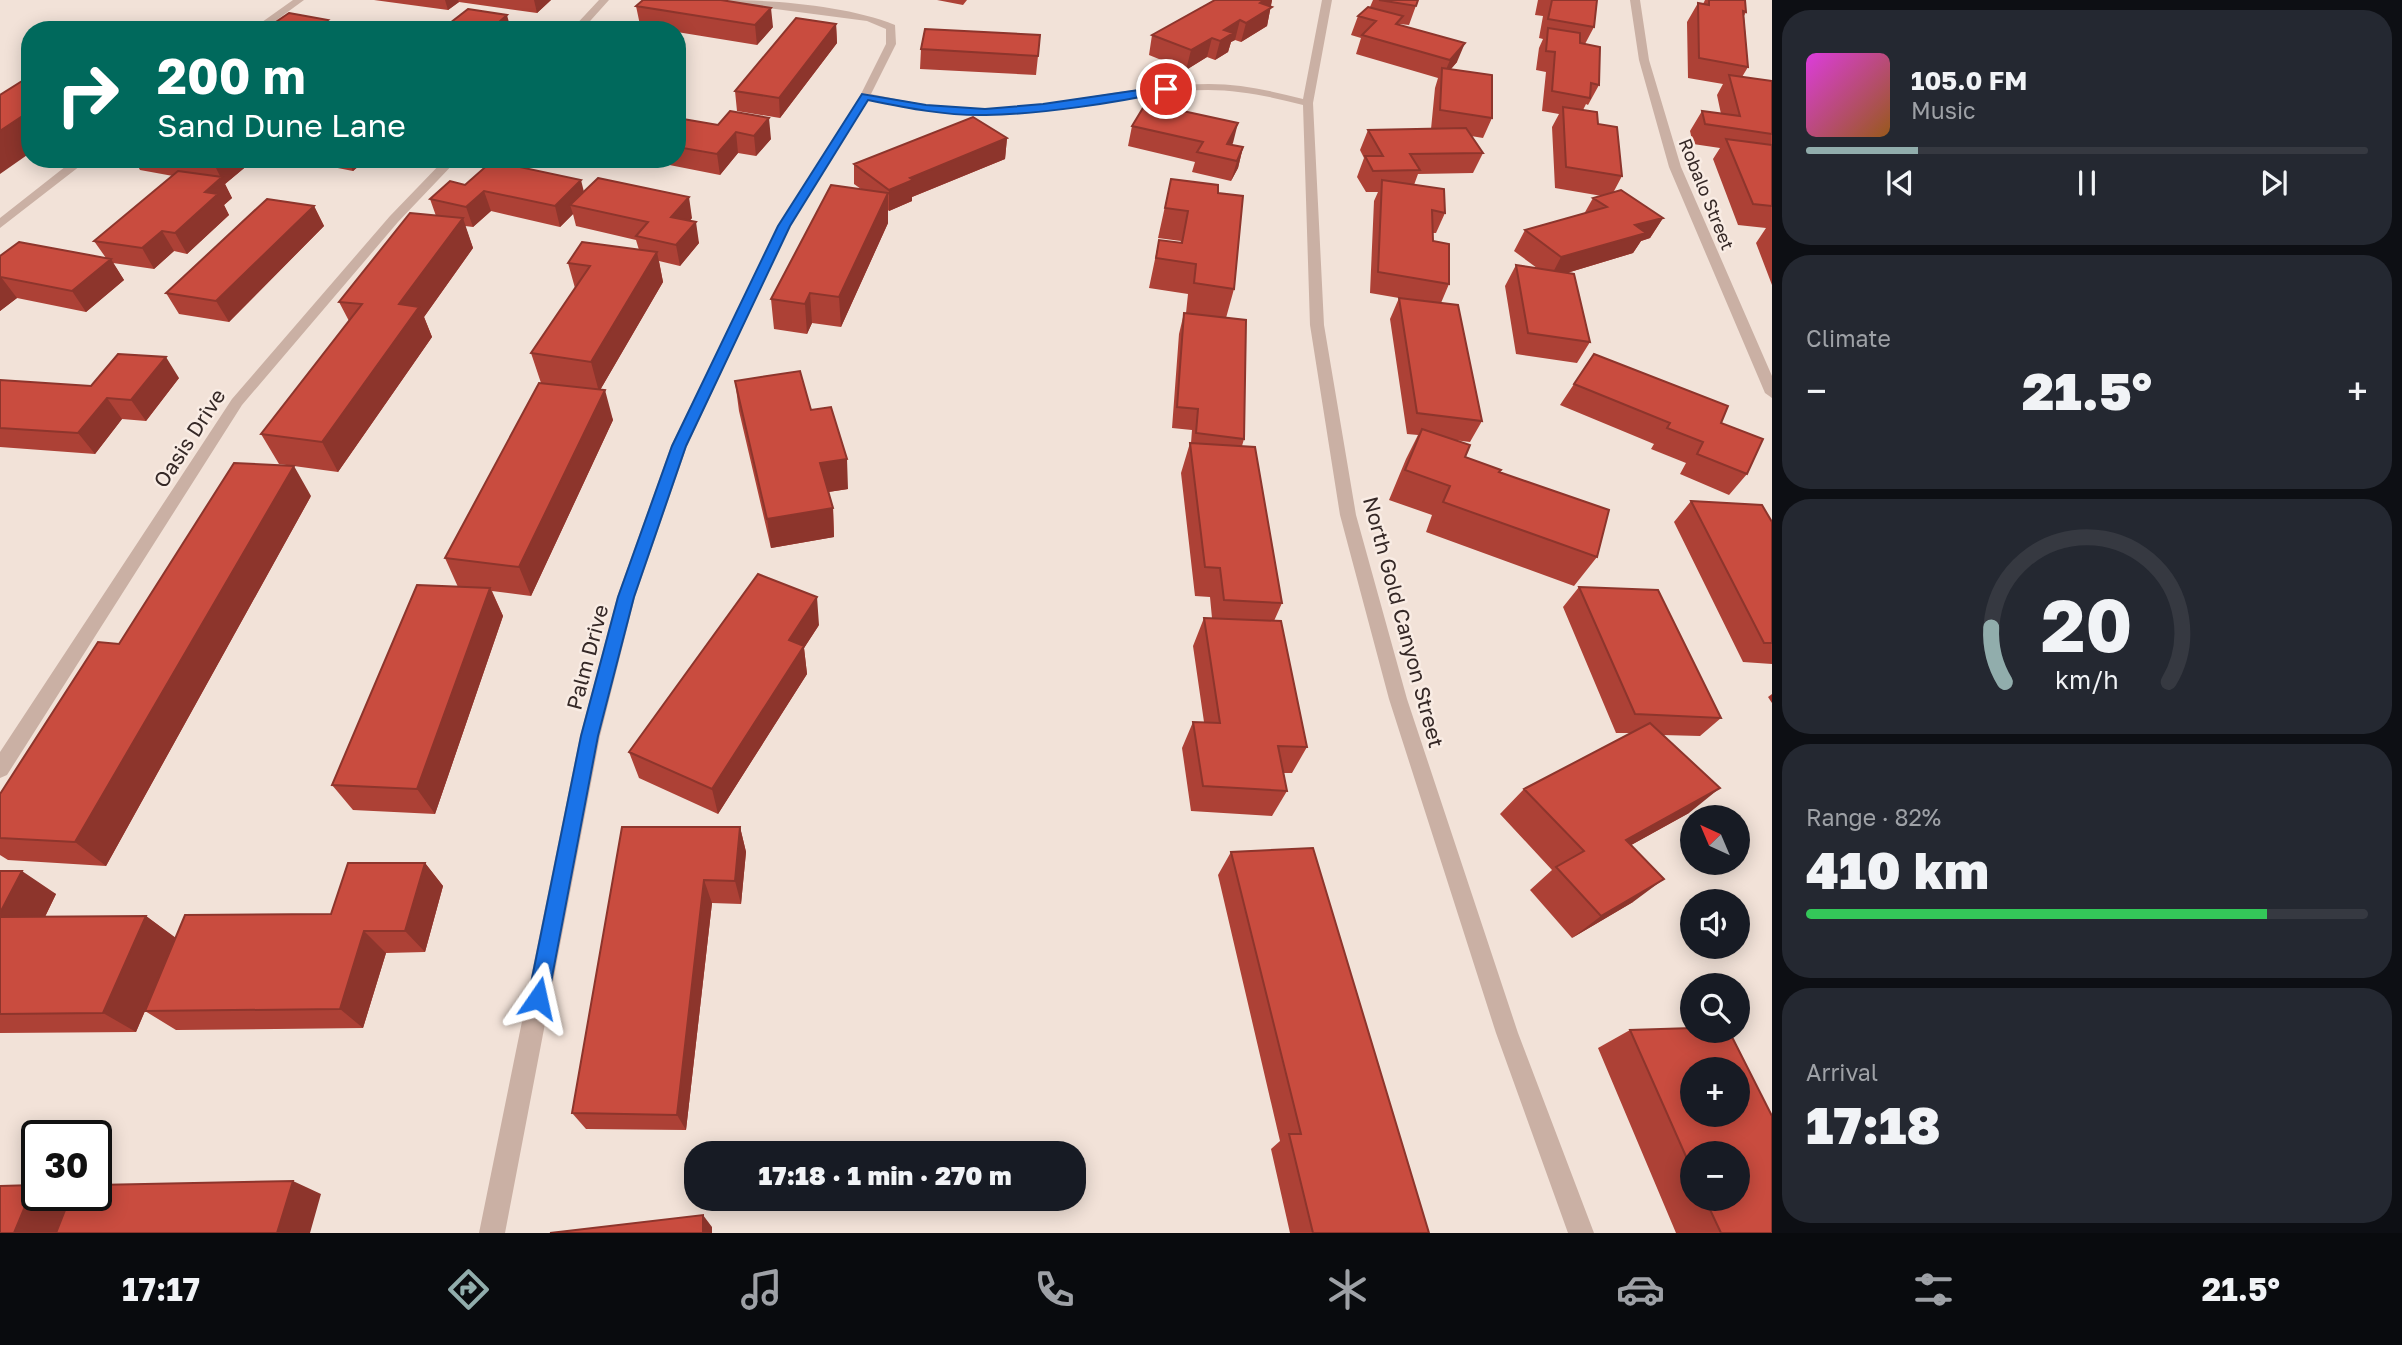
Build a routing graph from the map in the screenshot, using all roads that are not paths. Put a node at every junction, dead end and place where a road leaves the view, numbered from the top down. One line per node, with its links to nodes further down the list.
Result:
1 (299, 0): 6 (street)
2 (604, 0): 7 (street)
3 (730, 0): 8 (street, Palm Drive)
4 (1327, 0): 9 (street, North Gold Canyon Street)
5 (1635, 0): 13 (street, Robalo Street)
6 (269, 21)
7 (584, 21)
8 (865, 96): 9 (street); 15 (street, Palm Drive)
9 (1308, 103): 16 (street, North Gold Canyon Street)
10 (72, 168): 12 (street)
11 (443, 168): 14 (street, Oasis Drive)
12 (0, 224)
13 (1772, 393)
14 (0, 769)
15 (492, 1233)
16 (1581, 1233)

